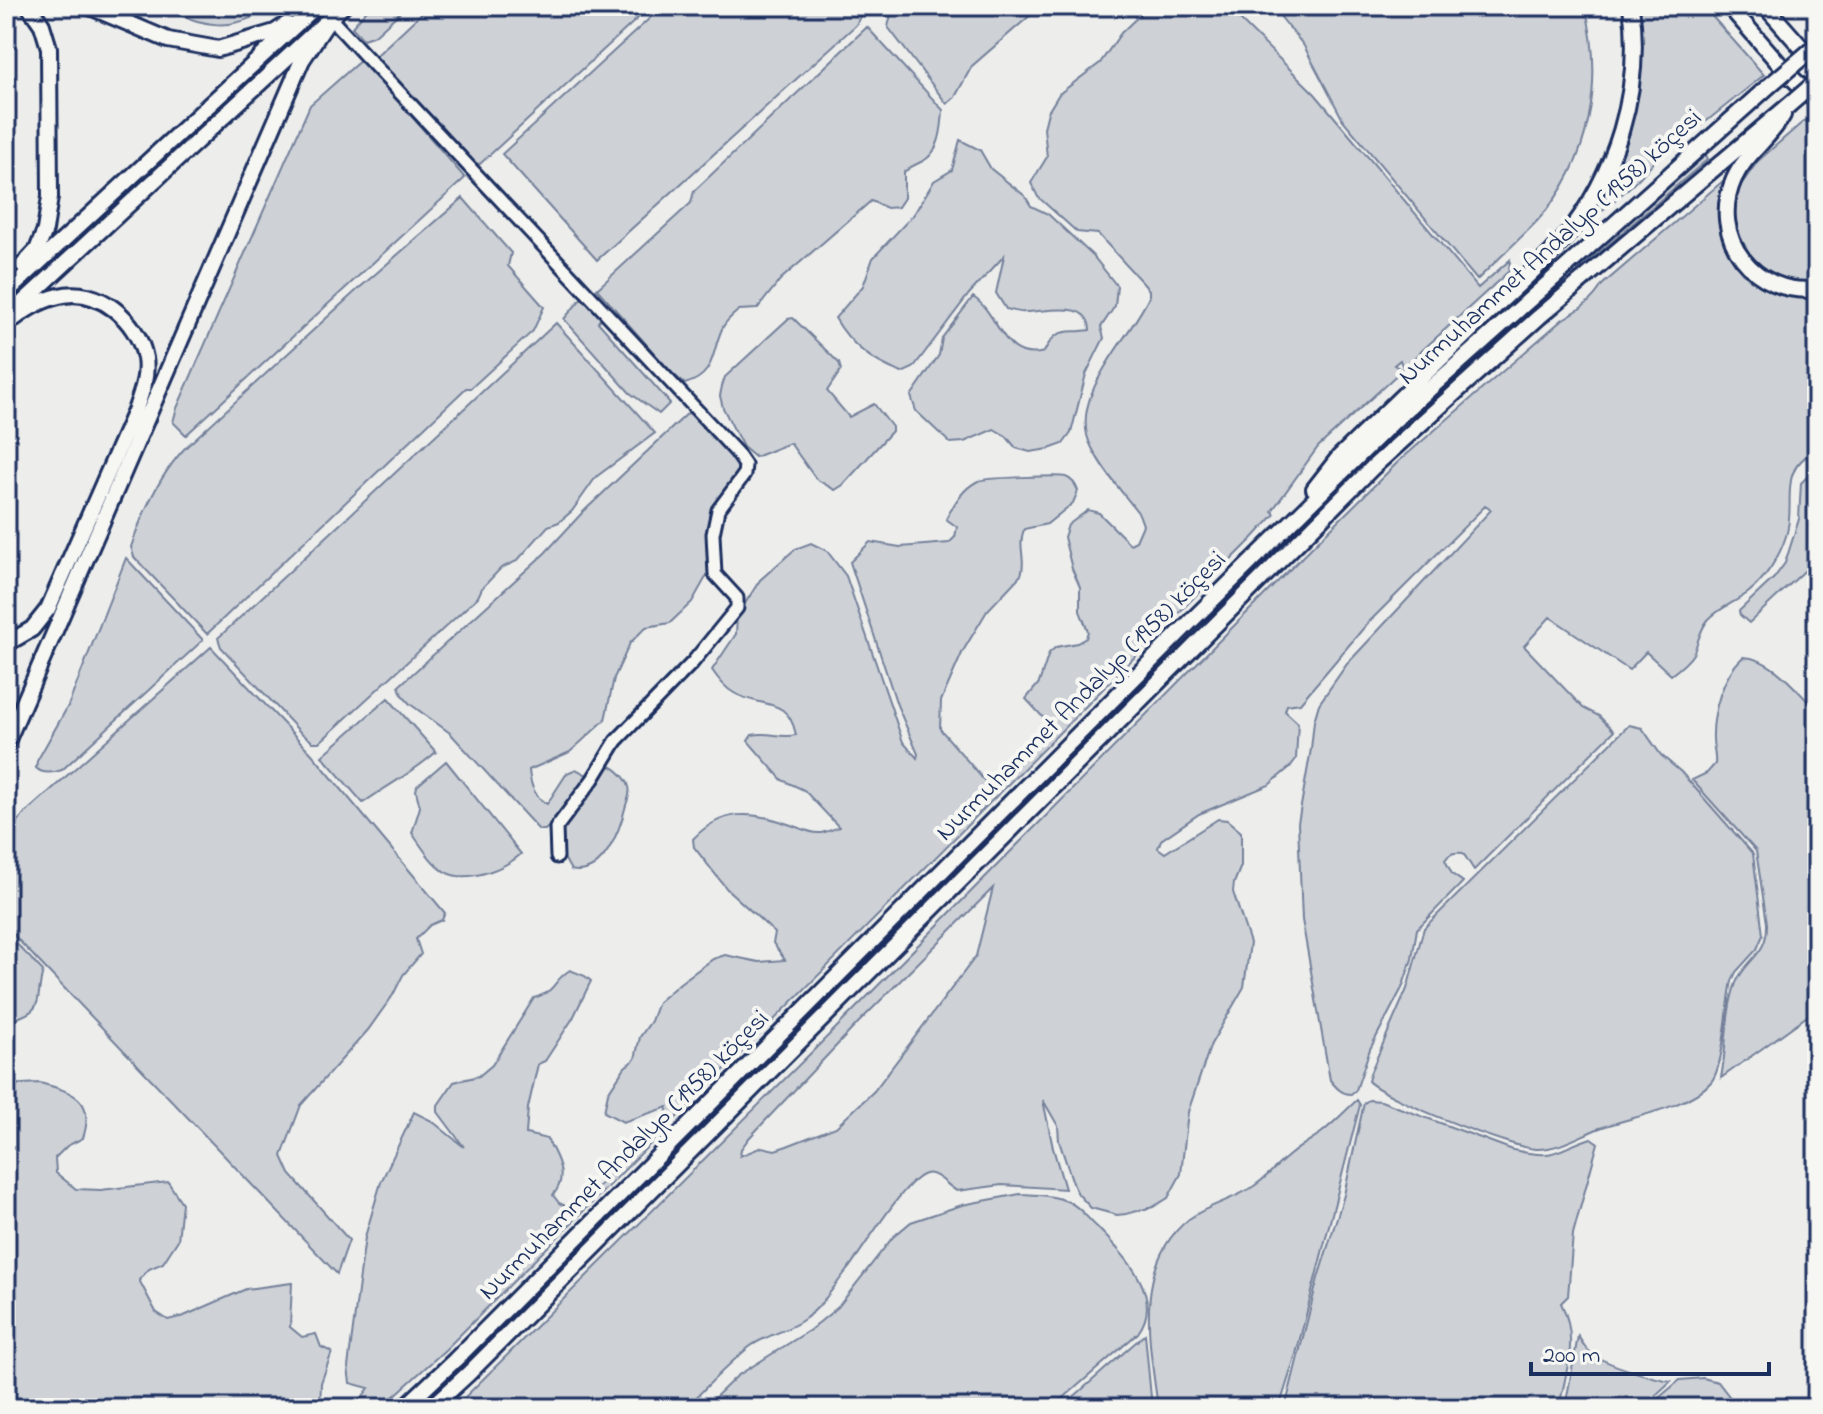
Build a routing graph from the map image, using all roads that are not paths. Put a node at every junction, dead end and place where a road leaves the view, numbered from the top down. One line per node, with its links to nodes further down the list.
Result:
1 (29, 6): 15 (main road)
2 (88, 6): 3 (main road)
3 (315, 6): 17 (main road)
4 (343, 6): 8 (main road)
5 (1631, 6): 20 (main road)
6 (1729, 6): 10 (main road)
7 (1765, 6): 9 (main road)
8 (330, 18): 18 (main road); 22 (main road); 23 (street)
9 (1816, 58): 20 (main road, Nurmuhammet Andalyp (1958) köçesi, bridge)
10 (1789, 75): 12 (main road); 14 (main road)
11 (1817, 81): 13 (main road, Nurmuhammet Andalyp (1958) köçesi, bridge)
12 (1817, 102)
13 (1788, 106): 16 (main road); 25 (main road, Nurmuhammet Andalyp (1958) köçesi)
14 (1817, 115)
15 (6, 283)
16 (1817, 289)
17 (6, 293)
18 (6, 319)
19 (6, 325): 21 (main road)
20 (1282, 531): 24 (main road, Nurmuhammet Andalyp (1958) köçesi)
21 (6, 644)
22 (6, 744)
23 (557, 857)
24 (404, 1408)
25 (431, 1408)

